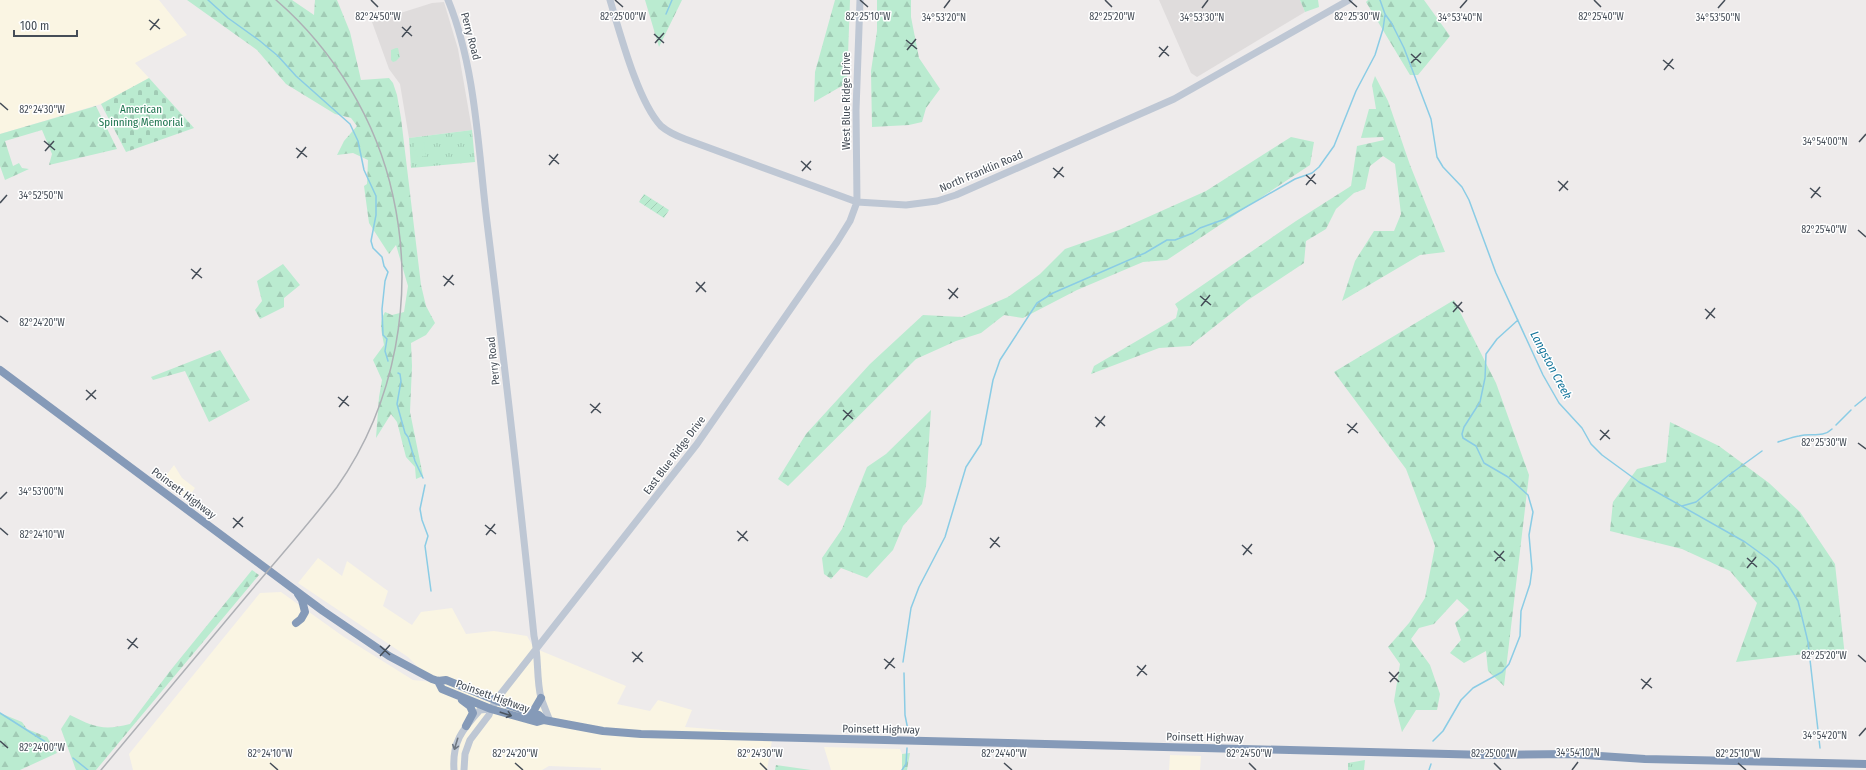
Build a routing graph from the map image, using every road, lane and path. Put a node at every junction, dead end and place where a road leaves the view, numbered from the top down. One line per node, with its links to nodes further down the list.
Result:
1 (448, 0): 9 (main road, Perry Road)
2 (610, 0): 5 (main road, North Franklin Road)
3 (860, 0): 5 (main road, West Blue Ridge Drive)
4 (1349, 0): 5 (main road, North Franklin Road)
5 (857, 202): 9 (main road, East Blue Ridge Drive)
6 (0, 370): 7 (highway, Poinsett Highway)
7 (296, 591): 8 (highway); 10 (highway, Poinsett Highway)
8 (296, 623)
9 (537, 647): 12 (main road, Perry Road); 13 (main road, East Blue Ridge Drive)
10 (438, 681): 11 (highway, Poinsett Highway); 13 (highway, Poinsett Highway)
11 (449, 692): 14 (highway, Poinsett Highway); 17 (highway)
12 (541, 698): 15 (highway); 16 (main road, Perry Road)
13 (496, 701): 14 (main road, East Blue Ridge Drive); 15 (highway, Poinsett Highway)
14 (491, 709): 16 (highway, Poinsett Highway, one-way to 16); 17 (main road); 20 (main road, East Blue Ridge Drive)
15 (528, 712): 16 (highway, Poinsett Highway)
16 (547, 721): 18 (highway, Poinsett Highway)
17 (466, 726): 19 (main road, one-way to 19)
18 (1866, 764)
19 (454, 770)
20 (464, 770)

